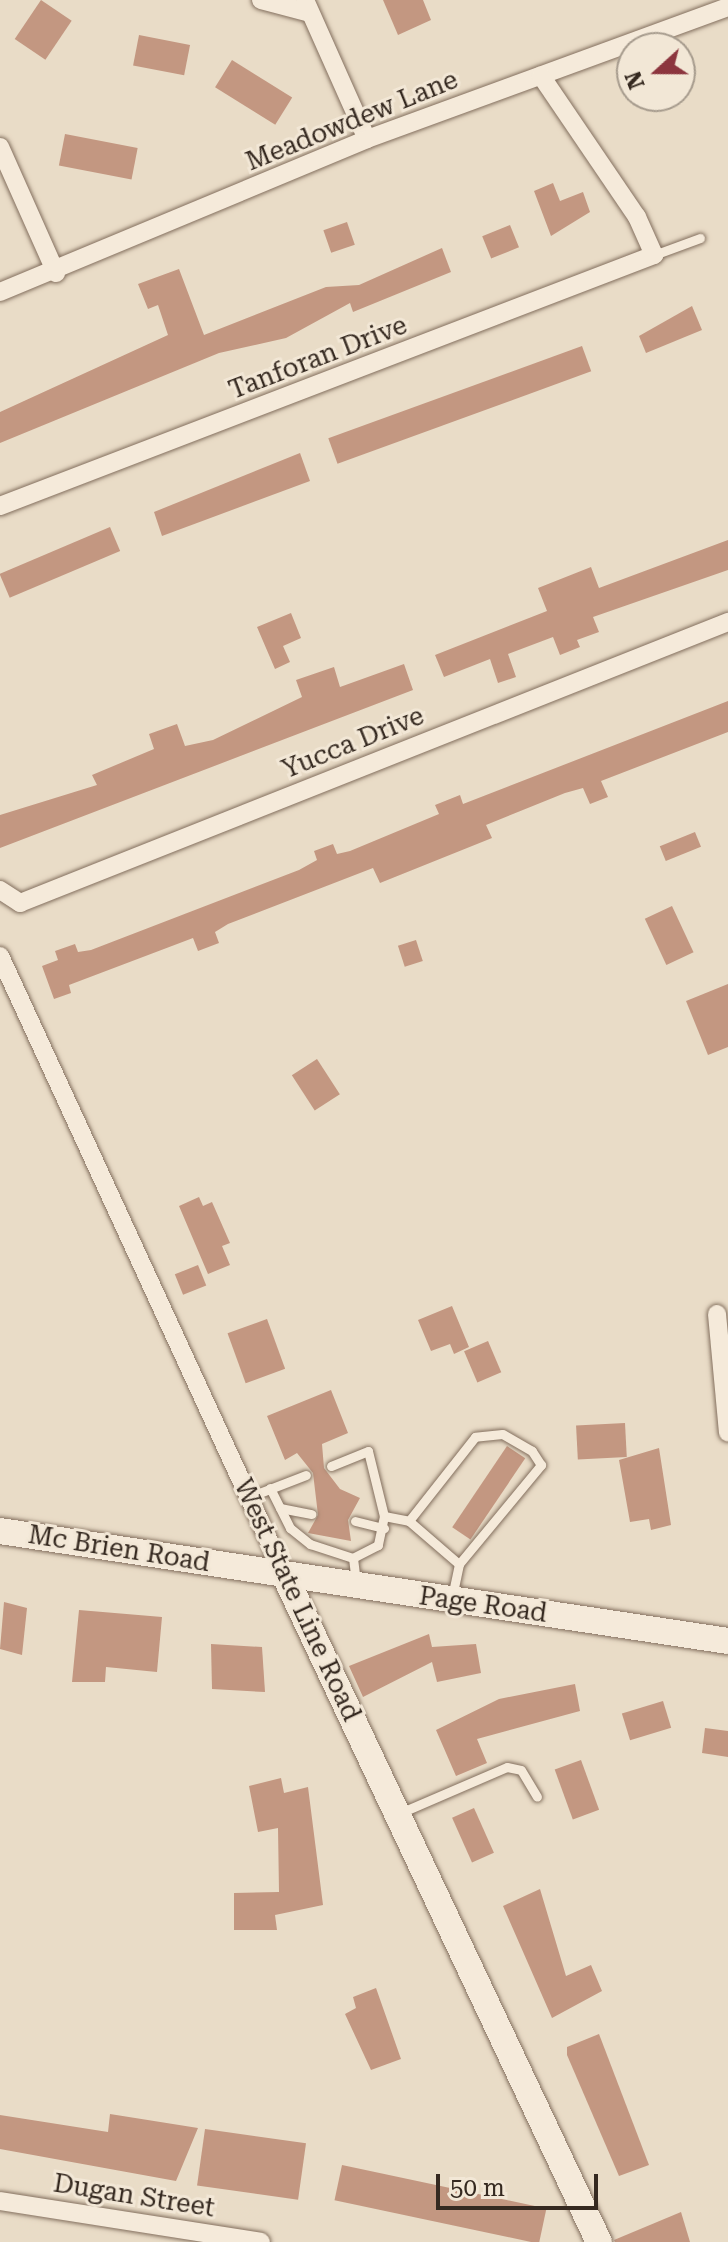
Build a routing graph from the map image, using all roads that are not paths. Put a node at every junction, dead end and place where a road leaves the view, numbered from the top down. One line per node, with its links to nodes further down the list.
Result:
1 (261, 0): 2 (street)
2 (307, 6): 5 (street)
3 (728, 7): 4 (street, Meadowdew Lane)
4 (541, 76): 5 (street, Meadowdew Lane); 8 (street)
5 (367, 139): 9 (street, Meadowdew Lane)
6 (0, 147): 9 (street)
7 (700, 238): 8 (lane, Tanforan Drive)
8 (654, 255): 11 (street, Tanforan Drive)
9 (56, 273): 10 (street, Meadowdew Lane)
10 (0, 292)
11 (0, 506)
12 (728, 622): 13 (street, Yucca Drive)
13 (0, 890)
14 (0, 956): 20 (street, West State Line Road)
15 (717, 1314): 16 (street)
16 (728, 1432)
17 (331, 1466): 23 (lane)
18 (306, 1475): 19 (lane)
19 (270, 1488): 20 (lane); 21 (lane)
20 (249, 1497): 31 (street, West State Line Road)
21 (280, 1508): 22 (lane); 28 (lane)
22 (311, 1514)
23 (384, 1516): 25 (lane); 26 (lane)
24 (355, 1521): 26 (lane)
25 (409, 1521): 29 (lane); 29 (lane)
26 (384, 1528): 28 (lane)
27 (0, 1531): 30 (main road, Mc Brien Road)
28 (353, 1558): 32 (lane)
29 (459, 1564): 33 (lane)
30 (238, 1567): 31 (main road, Page Road)
31 (285, 1576): 32 (main road, Page Road); 36 (main road, West State Line Road)
32 (356, 1587): 33 (main road, Page Road)
33 (451, 1601): 34 (main road, Page Road)
34 (728, 1641)
35 (537, 1797): 36 (lane)
36 (397, 1814): 39 (main road, West State Line Road)
37 (0, 2201): 38 (street, Dugan Street)
38 (261, 2242)
39 (599, 2242)

